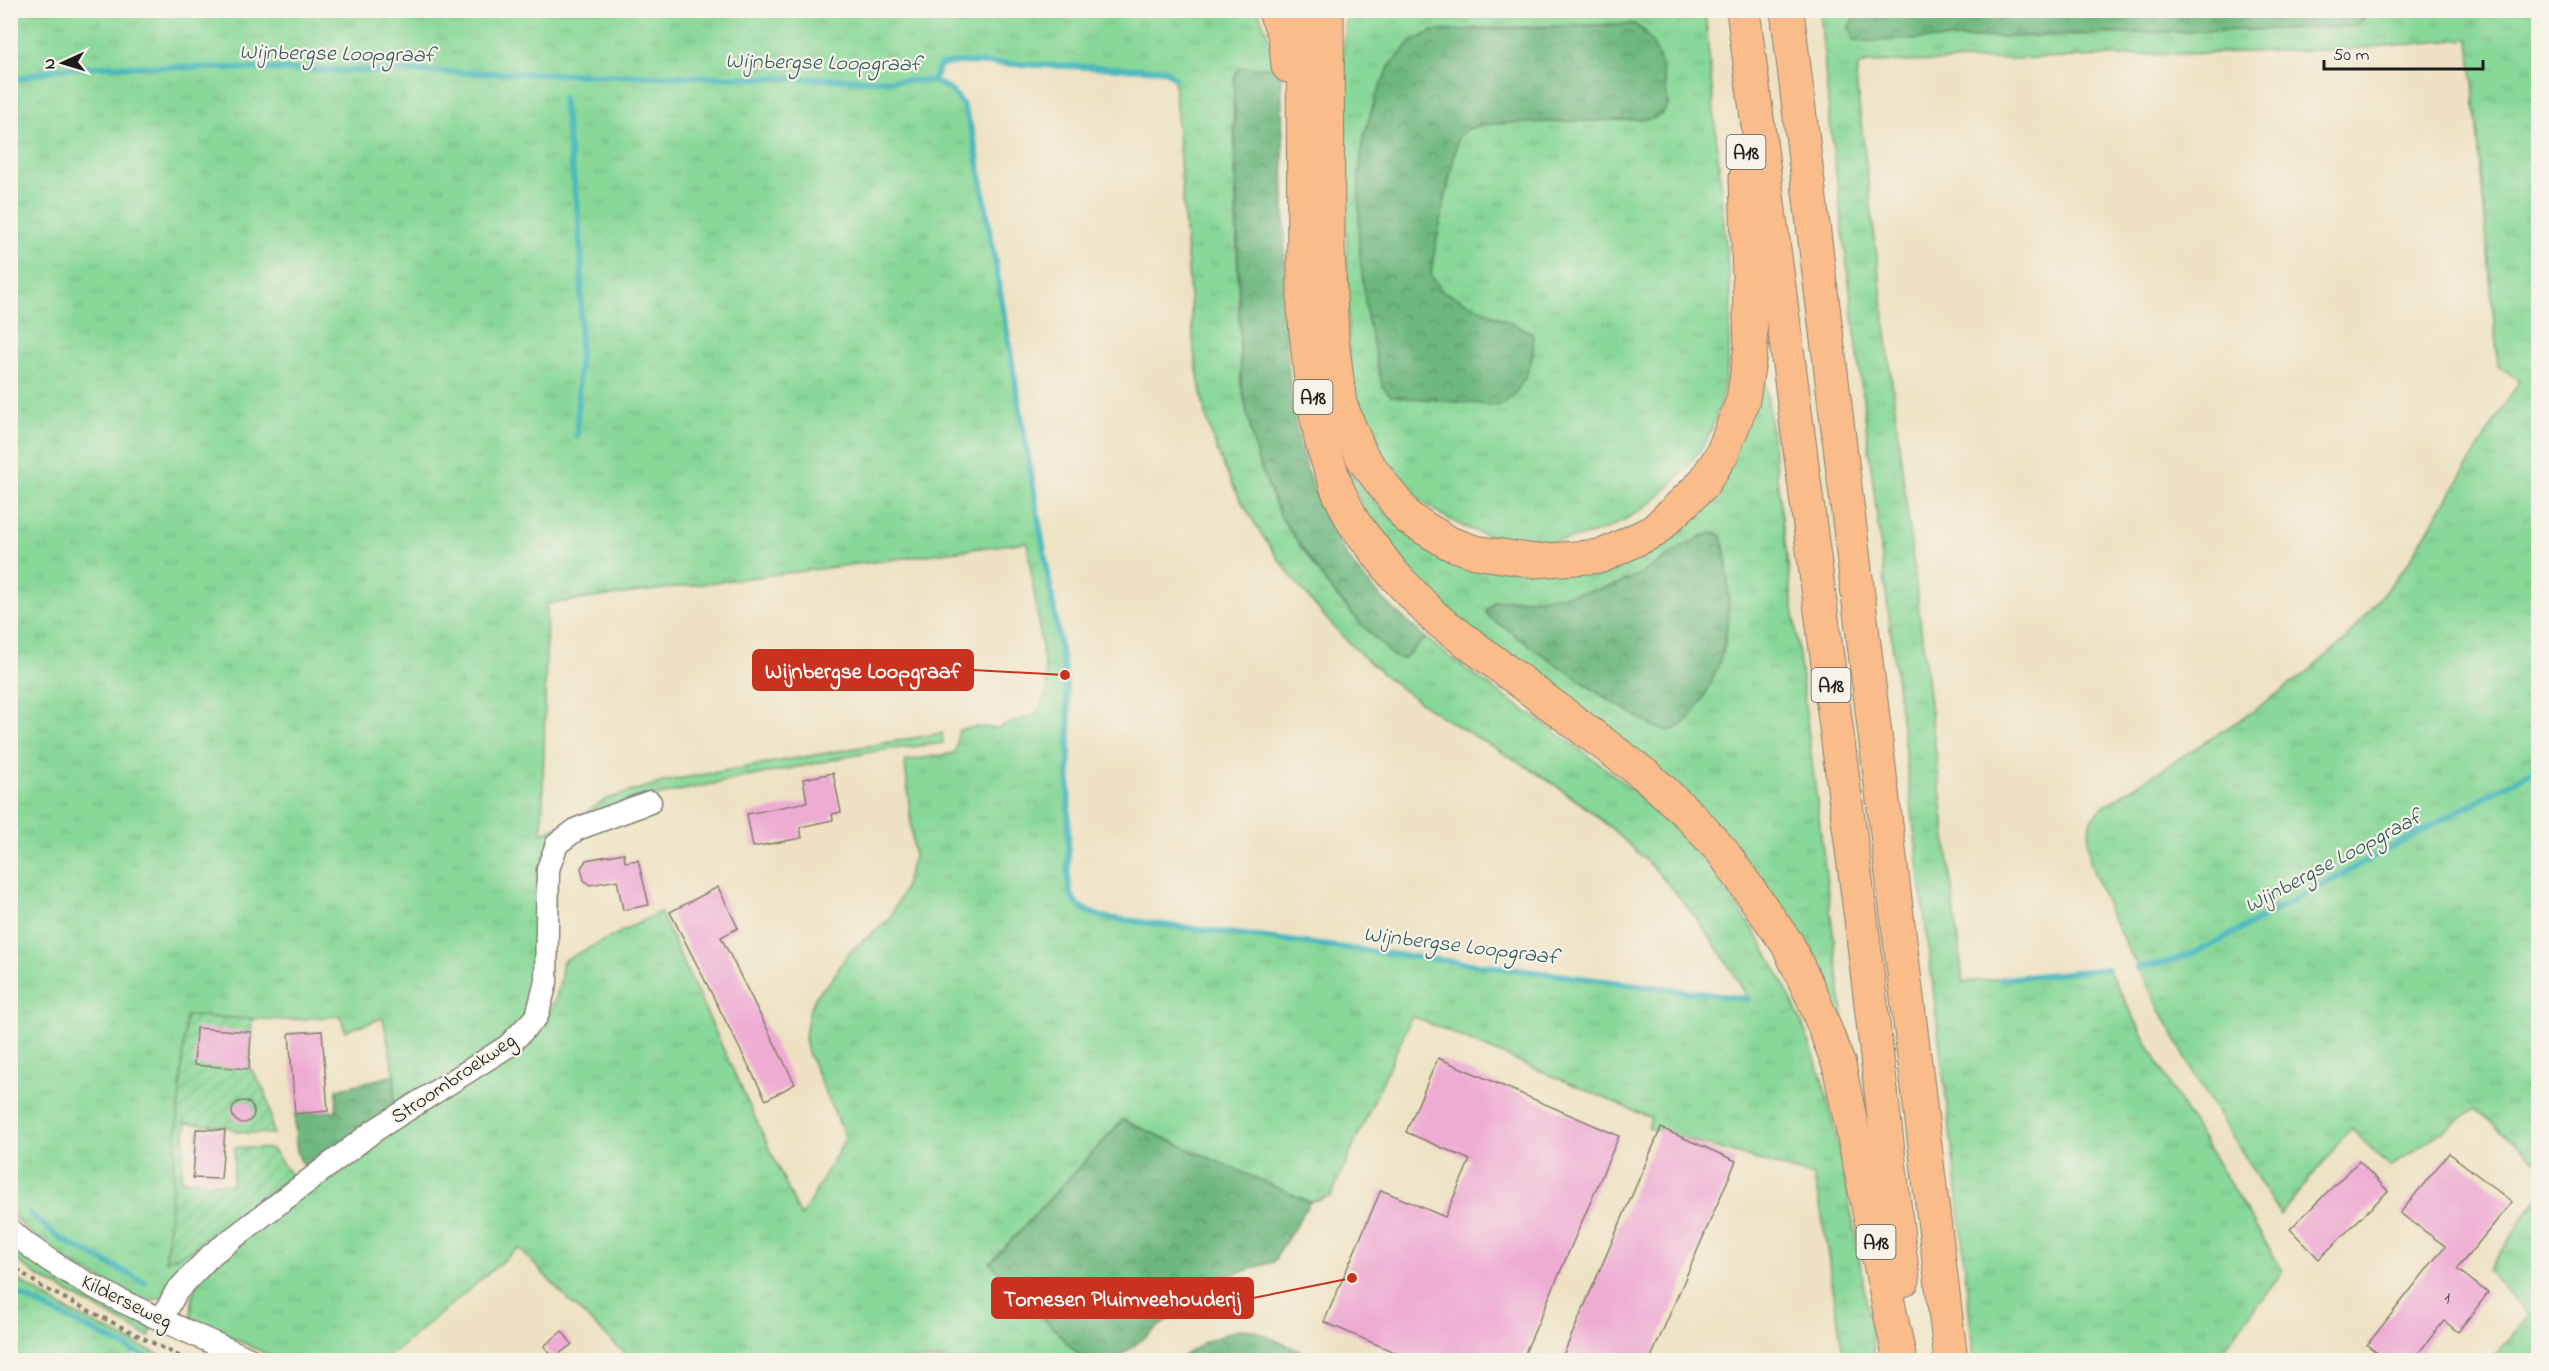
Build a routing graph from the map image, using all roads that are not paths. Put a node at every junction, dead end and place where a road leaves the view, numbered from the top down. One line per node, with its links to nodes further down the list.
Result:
1 (1274, 10): 6 (highway, A18)
2 (1303, 10): 6 (highway, A18)
3 (1326, 10): 4 (highway, A18)
4 (1743, 10): 12 (highway, A18)
5 (1787, 10): 13 (highway, A18)
6 (1303, 140): 11 (highway, A18)
7 (650, 802): 9 (street, Stroombroekweg)
8 (10, 1230): 9 (street, Kilderseweg)
9 (162, 1319): 10 (street, Kilderseweg)
10 (251, 1360)
11 (1900, 1360)
12 (1913, 1360)
13 (1951, 1360)

